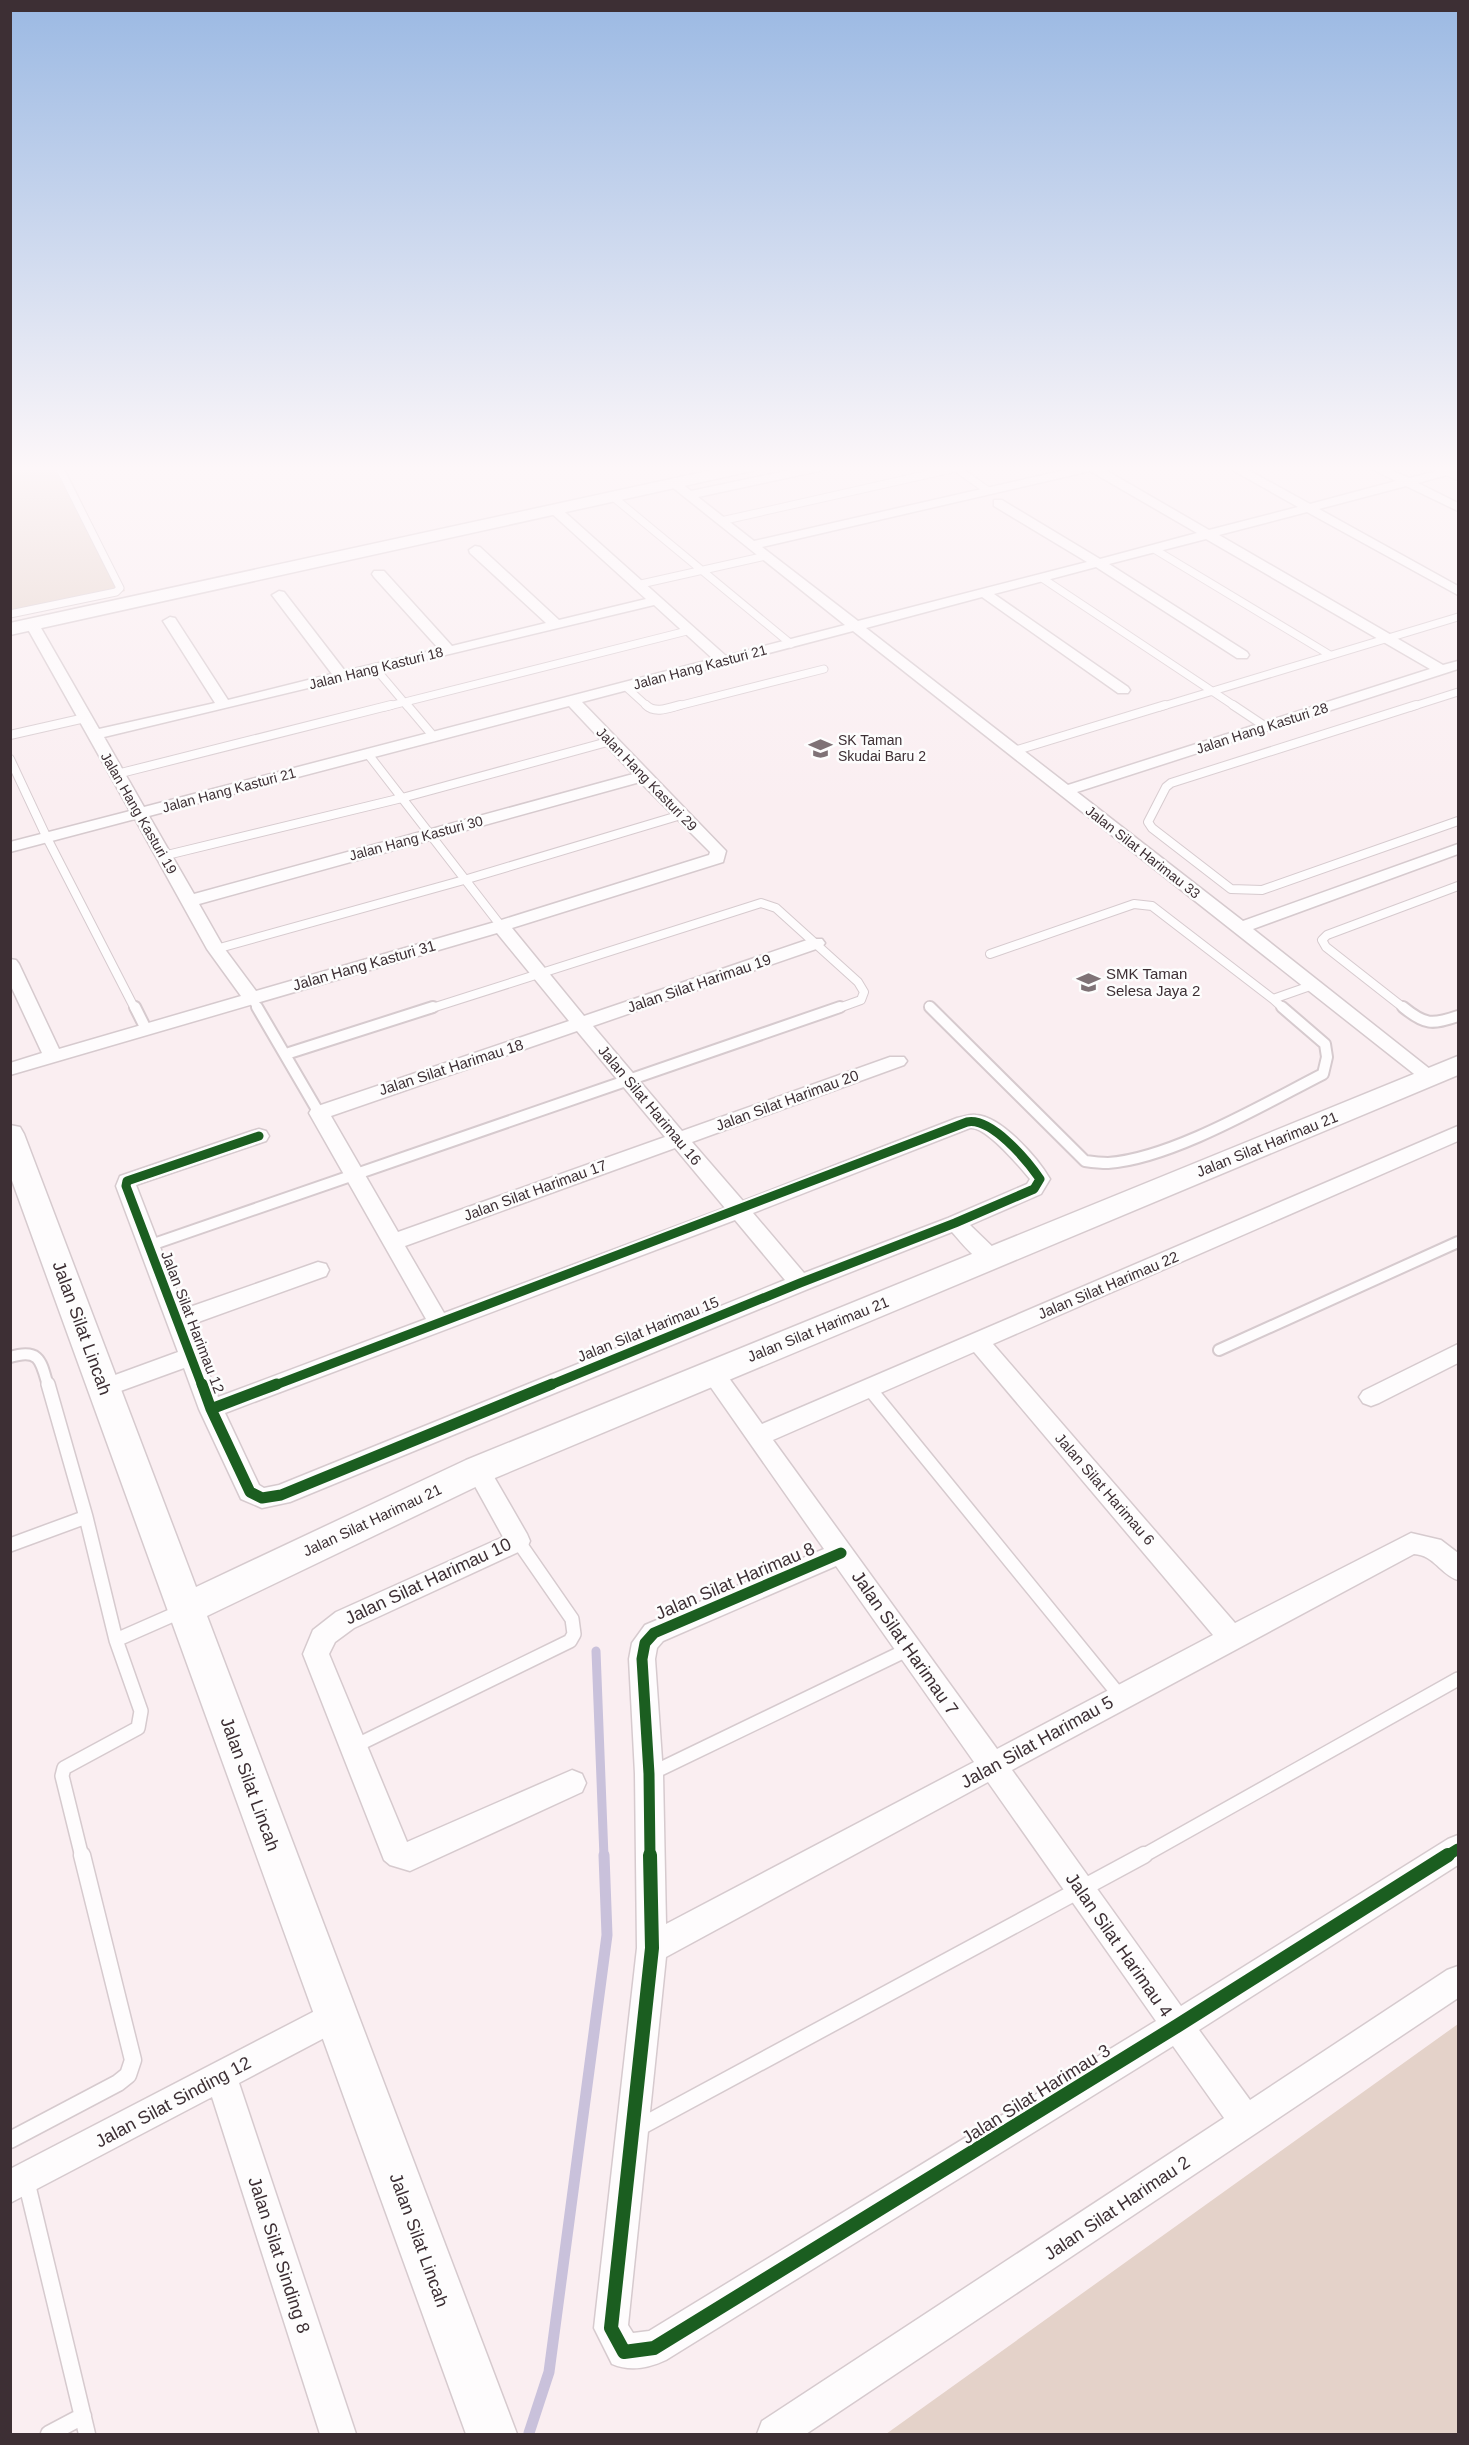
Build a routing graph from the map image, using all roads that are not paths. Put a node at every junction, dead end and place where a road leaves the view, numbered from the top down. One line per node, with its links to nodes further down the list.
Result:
1 (116, 579): 20 (lane)
2 (236, 579): 23 (street)
3 (384, 579): 30 (street)
4 (506, 579): 24 (street)
5 (634, 579): 15 (street)
6 (661, 579): 15 (lane)
7 (712, 579): 29 (lane)
8 (795, 579): 25 (street, Jalan Silat Harimau 33)
9 (1038, 579): 17 (street, Jalan Hang Kasturi 21)
10 (1044, 579): 41 (lane)
11 (1123, 579): 31 (street)
12 (1204, 579): 32 (lane)
13 (1283, 579): 28 (street)
14 (1437, 579): 16 (street)
15 (640, 584): 19 (street)
16 (1458, 591)
17 (984, 593): 25 (street, Jalan Hang Kasturi 21); 40 (street)
18 (279, 595): 38 (street)
19 (658, 600): 24 (street, Jalan Hang Kasturi 18); 27 (street)
20 (10, 614)
21 (1458, 616): 28 (lane)
22 (170, 621): 45 (street)
23 (32, 624): 26 (street); 46 (street, Jalan Hang Kasturi 19)
24 (555, 624): 30 (street, Jalan Hang Kasturi 18)
25 (856, 627): 29 (street, Jalan Hang Kasturi 21); 52 (street, Jalan Silat Harimau 33)
26 (10, 629)
27 (691, 630): 33 (street); 44 (lane)
28 (1386, 639): 32 (lane); 37 (street)
29 (791, 644): 33 (street, Jalan Hang Kasturi 21)
30 (448, 650): 35 (street, Jalan Hang Kasturi 18)
31 (1242, 656)
32 (1330, 656): 41 (lane)
33 (724, 661): 39 (street, Jalan Hang Kasturi 21)
34 (1458, 665): 37 (street, Jalan Hang Kasturi 28)
35 (375, 668): 38 (street, Jalan Hang Kasturi 18); 44 (lane)
36 (824, 669): 39 (lane)
37 (1441, 670): 47 (street, Jalan Hang Kasturi 28)
38 (341, 676): 45 (street, Jalan Hang Kasturi 18)
39 (626, 687): 43 (street, Jalan Hang Kasturi 21)
40 (1123, 690)
41 (1214, 691): 47 (lane); 52 (lane)
42 (1458, 692): 61 (lane)
43 (573, 700): 50 (street, Jalan Hang Kasturi 21); 51 (street, Jalan Hang Kasturi 29)
44 (404, 701): 50 (lane); 55 (lane)
45 (224, 705): 49 (street, Jalan Hang Kasturi 18)
46 (85, 718): 48 (lane); 49 (street, Jalan Hang Kasturi 19)
47 (1266, 727): 57 (street, Jalan Hang Kasturi 28)
48 (10, 735)
49 (94, 735): 55 (street, Jalan Hang Kasturi 19)
50 (434, 737): 53 (street, Jalan Hang Kasturi 21)
51 (611, 741): 56 (street, Jalan Hang Kasturi 29); 58 (lane)
52 (1014, 750): 57 (street, Jalan Silat Harimau 33)
53 (368, 754): 58 (lane); 59 (street, Jalan Hang Kasturi 21)
54 (10, 759): 63 (lane)
55 (117, 774): 59 (street, Jalan Hang Kasturi 19)
56 (643, 776): 60 (street, Jalan Hang Kasturi 29); 62 (street, Jalan Hang Kasturi 30)
57 (1066, 791): 72 (street, Jalan Silat Harimau 33)
58 (402, 798): 62 (lane); 66 (lane)
59 (140, 814): 63 (street, Jalan Hang Kasturi 21); 66 (street, Jalan Hang Kasturi 19)
60 (681, 815): 67 (street, Jalan Hang Kasturi 29); 68 (lane)
61 (1458, 821)
62 (430, 835): 68 (lane); 70 (street, Jalan Hang Kasturi 30)
63 (47, 838): 64 (street, Jalan Hang Kasturi 21); 84 (lane)
64 (10, 847)
65 (1458, 849): 72 (street)
66 (164, 856): 70 (street, Jalan Hang Kasturi 19)
67 (717, 858): 71 (street, Jalan Hang Kasturi 31)
68 (464, 880): 71 (lane); 74 (lane)
69 (1458, 886): 82 (lane)
70 (189, 901): 74 (street, Jalan Hang Kasturi 19)
71 (501, 926): 77 (street, Jalan Silat Harimau 16); 79 (street, Jalan Hang Kasturi 31)
72 (1240, 928): 78 (street, Jalan Silat Harimau 33)
73 (816, 943): 77 (lane); 83 (street, Jalan Silat Harimau 19); 91 (lane)
74 (216, 950): 79 (street, Jalan Hang Kasturi 19)
75 (990, 954): 80 (lane)
76 (10, 964): 86 (street)
77 (539, 974): 83 (street, Jalan Silat Harimau 16); 85 (lane)
78 (1312, 985): 80 (lane); 90 (street, Jalan Silat Harimau 33)
79 (252, 998): 84 (street, Jalan Hang Kasturi 31); 85 (lane)
80 (1273, 999): 81 (lane)
81 (929, 1006)
82 (1458, 1016)
83 (582, 1023): 91 (street, Jalan Silat Harimau 16); 92 (street, Jalan Silat Harimau 18)
84 (146, 1029): 86 (street, Jalan Hang Kasturi 31)
85 (286, 1054): 92 (lane)
86 (53, 1056): 89 (street, Jalan Hang Kasturi 31)
87 (897, 1060): 95 (street, Jalan Silat Harimau 20)
88 (1458, 1065): 90 (street, Jalan Silat Harimau 21)
89 (10, 1069)
90 (1430, 1077): 103 (street, Jalan Silat Harimau 21)
91 (629, 1080): 95 (street, Jalan Silat Harimau 16); 97 (lane)
92 (319, 1113): 97 (street)
93 (1458, 1133): 108 (street, Jalan Silat Harimau 22)
94 (259, 1136): 102 (street, Jalan Silat Harimau 12)
95 (677, 1138): 98 (street, Jalan Silat Harimau 16); 100 (street, Jalan Silat Harimau 17)
96 (12, 1142): 114 (street, Jalan Silat Lincah)
97 (355, 1175): 100 (street); 102 (lane)
98 (738, 1211): 99 (street, Jalan Silat Harimau 15); 105 (street, Jalan Silat Harimau 16); 107 (street)
99 (955, 1223): 103 (street); 105 (street, Jalan Silat Harimau 15)
100 (393, 1242): 107 (street)
101 (1458, 1242): 109 (lane)
102 (148, 1246): 106 (street, Jalan Silat Harimau 12)
103 (991, 1258): 113 (street, Jalan Silat Harimau 21)
104 (318, 1270): 106 (street)
105 (800, 1283): 120 (street, Jalan Silat Harimau 15)
106 (176, 1321): 112 (street, Jalan Silat Harimau 12)
107 (439, 1323): 117 (street)
108 (978, 1341): 115 (street, Jalan Silat Harimau 22); 127 (street, Jalan Silat Harimau 6)
109 (1219, 1350)
110 (1458, 1353): 116 (street)
111 (10, 1357): 121 (lane)
112 (190, 1357): 114 (street); 117 (street, Jalan Silat Harimau 12)
113 (713, 1373): 118 (street, Jalan Silat Harimau 7); 119 (street, Jalan Silat Harimau 21)
114 (104, 1388): 126 (street, Jalan Silat Lincah)
115 (869, 1388): 118 (street, Jalan Silat Harimau 22); 131 (lane)
116 (1371, 1397)
117 (211, 1409): 120 (street, Jalan Silat Harimau 12)
118 (758, 1436): 124 (street, Jalan Silat Harimau 7)
119 (478, 1470): 122 (street, Jalan Silat Harimau 10); 126 (street, Jalan Silat Harimau 21)
120 (262, 1498)
121 (86, 1517): 123 (lane); 128 (lane)
122 (518, 1541): 132 (street, Jalan Silat Harimau 10); 132 (lane)
123 (10, 1545)
124 (842, 1553): 129 (street, Jalan Silat Harimau 7); 134 (street, Jalan Silat Harimau 8)
125 (1458, 1569): 127 (street, Jalan Silat Harimau 5)
126 (185, 1609): 128 (lane); 140 (street, Jalan Silat Lincah)
127 (1231, 1637): 131 (street, Jalan Silat Harimau 5)
128 (117, 1640): 145 (lane)
129 (909, 1649): 133 (street, Jalan Silat Harimau 7); 134 (lane)
130 (1458, 1678): 137 (lane)
131 (1120, 1696): 133 (street, Jalan Silat Harimau 5)
132 (353, 1747): 135 (street, Jalan Silat Harimau 10)
133 (993, 1767): 137 (street, Jalan Silat Harimau 4); 138 (street, Jalan Silat Harimau 5)
134 (649, 1774): 138 (street)
135 (572, 1782)
136 (1458, 1850): 141 (street, Jalan Silat Harimau 3)
137 (1081, 1891): 141 (street, Jalan Silat Harimau 4); 144 (lane)
138 (652, 1948): 144 (street)
139 (1458, 1981): 143 (street, Jalan Silat Harimau 2)
140 (336, 2015): 142 (street, Jalan Silat Sinding 12); 151 (street, Jalan Silat Lincah)
141 (1177, 2026): 143 (street, Jalan Silat Harimau 4); 144 (street, Jalan Silat Harimau 3)
142 (221, 2076): 146 (street, Jalan Silat Sinding 12); 150 (street, Jalan Silat Sinding 8)
143 (1246, 2122): 152 (street, Jalan Silat Harimau 2)
144 (632, 2130)
145 (10, 2140)
146 (18, 2183): 147 (lane)
147 (83, 2416): 148 (lane); 149 (lane)
148 (49, 2434)
149 (87, 2434)
150 (338, 2434)
151 (491, 2434)
152 (776, 2434)

